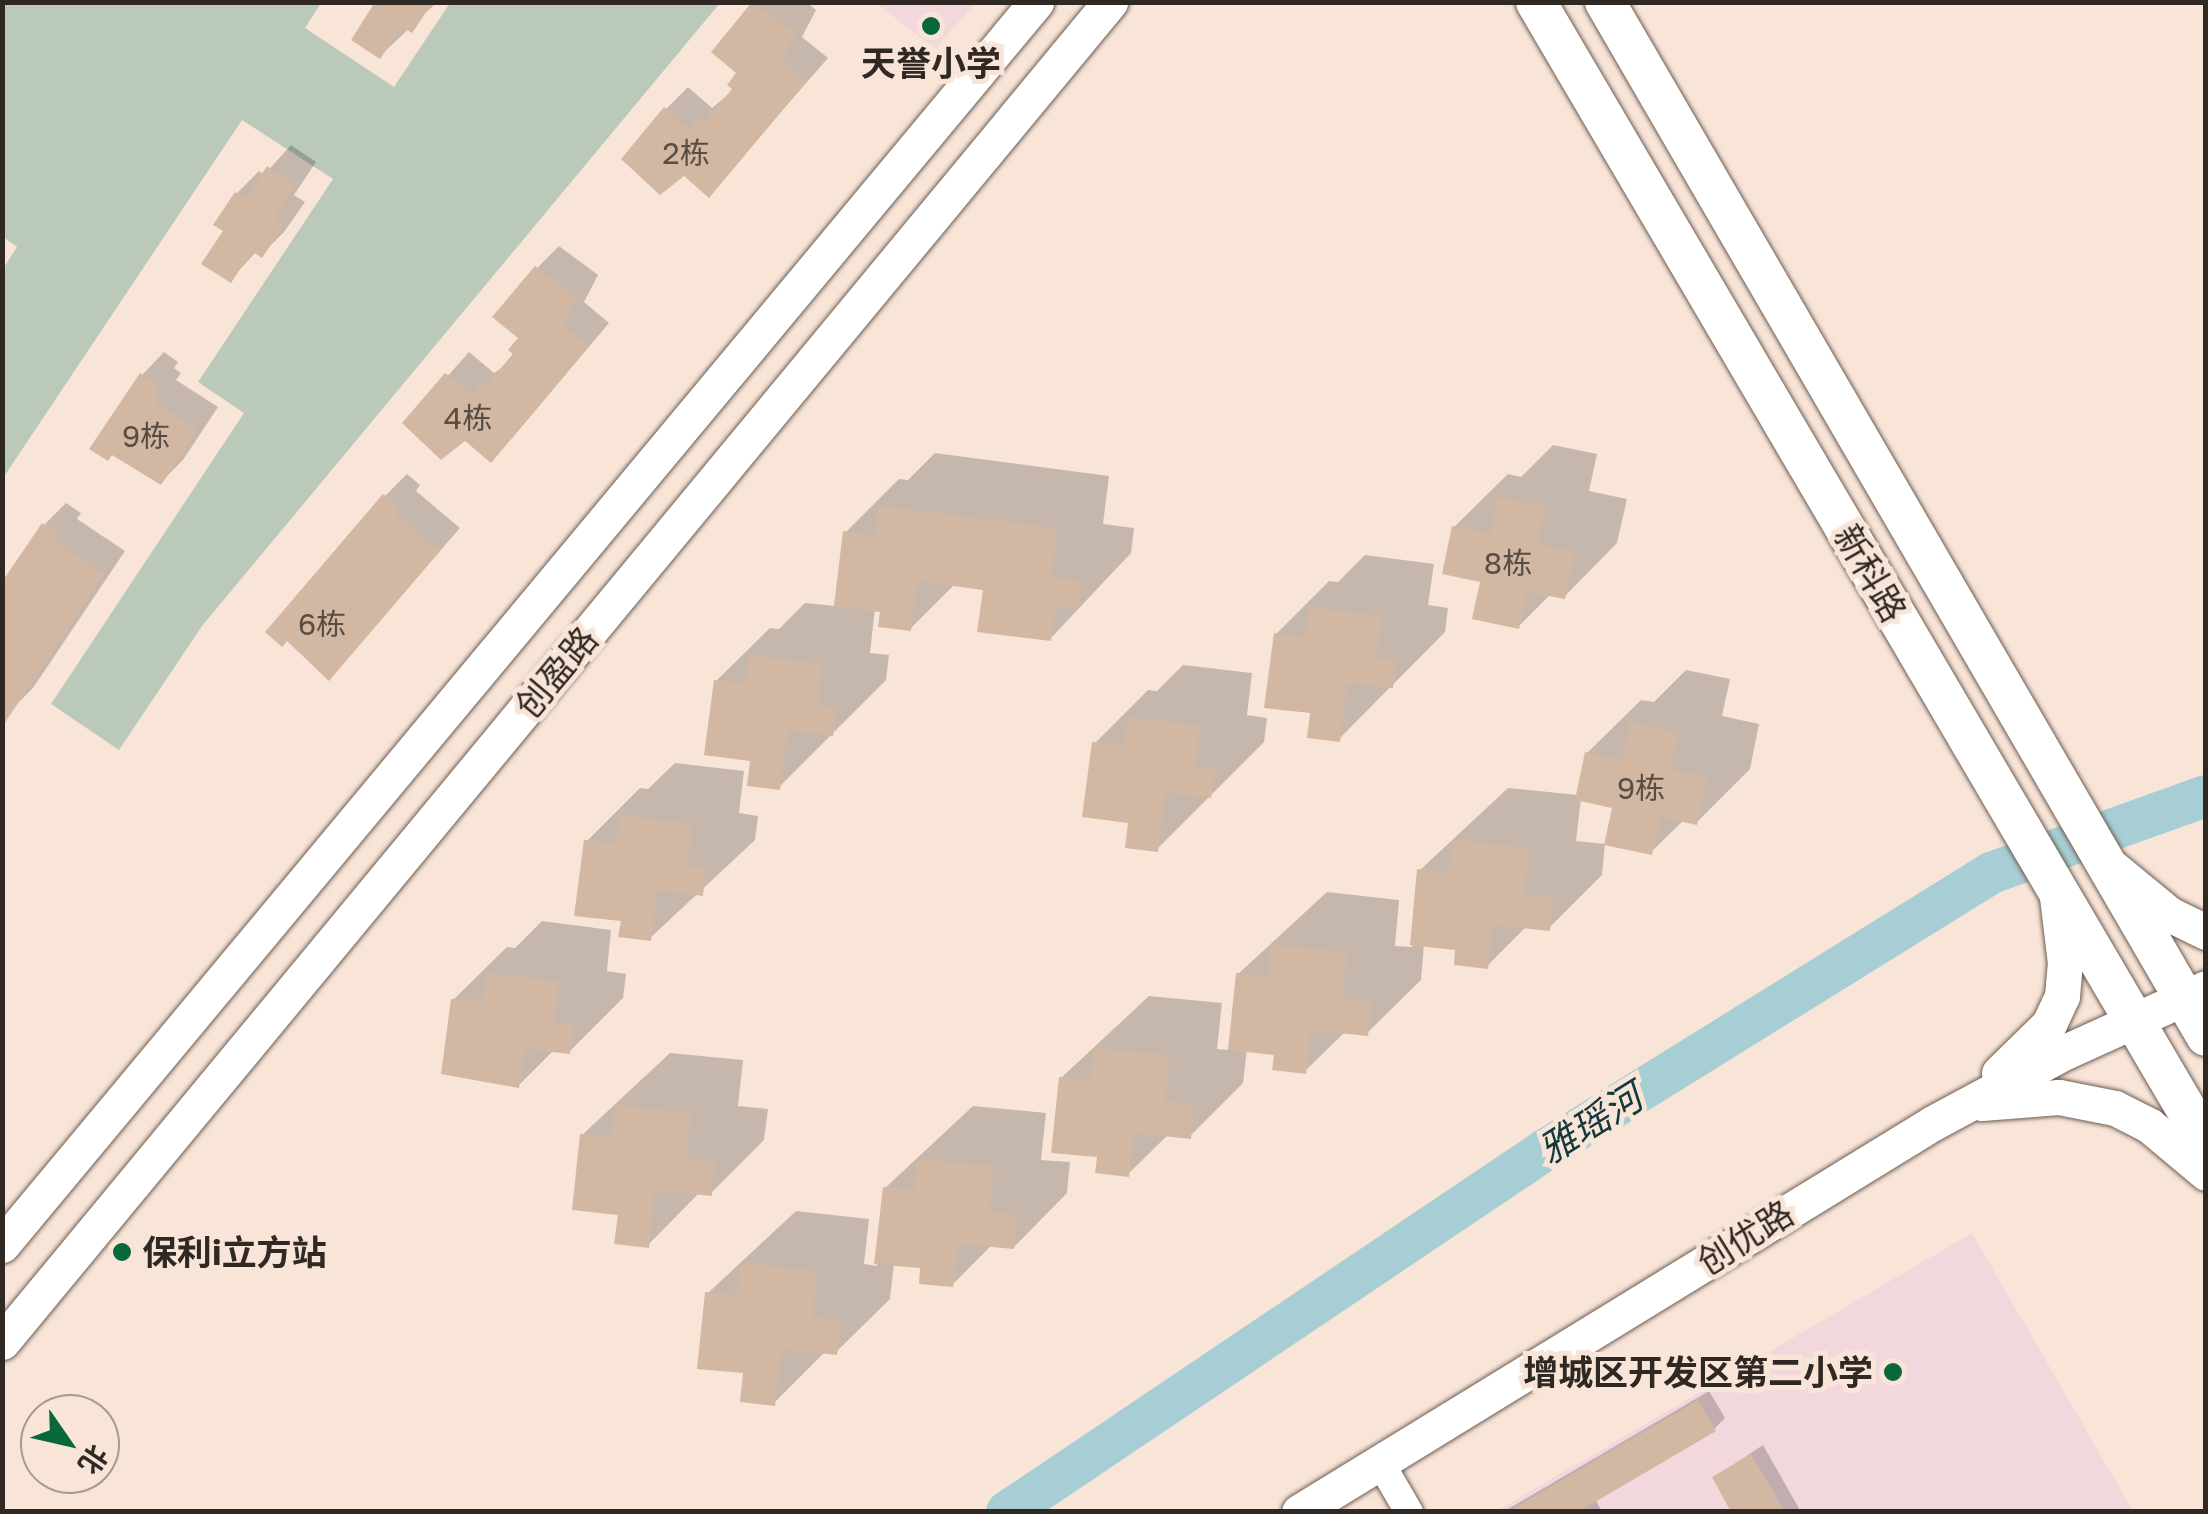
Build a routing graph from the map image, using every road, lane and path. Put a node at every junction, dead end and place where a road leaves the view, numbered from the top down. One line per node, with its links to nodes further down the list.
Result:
1 (1036, 2): 14 (street, 创盈路)
2 (1110, 2): 15 (street, 创盈路)
3 (1536, 2): 6 (main road, 新科路)
4 (1605, 2): 5 (main road, 新科路)
5 (2103, 860): 7 (street); 8 (main road, 新科路)
6 (2056, 888): 9 (main road, 新科路); 11 (street)
7 (2206, 932)
8 (2194, 993): 9 (street, 创优路); 10 (main road, 新科路)
9 (2133, 1020): 11 (street, 创优路); 12 (main road, 新科路)
10 (2206, 1036)
11 (1966, 1104): 13 (street); 16 (street, 创优路)
12 (2206, 1143)
13 (2206, 1174)
14 (2, 1245)
15 (2, 1342)
16 (1380, 1462): 17 (street, 创优路); 18 (street)
17 (1300, 1512)
18 (1409, 1512)

